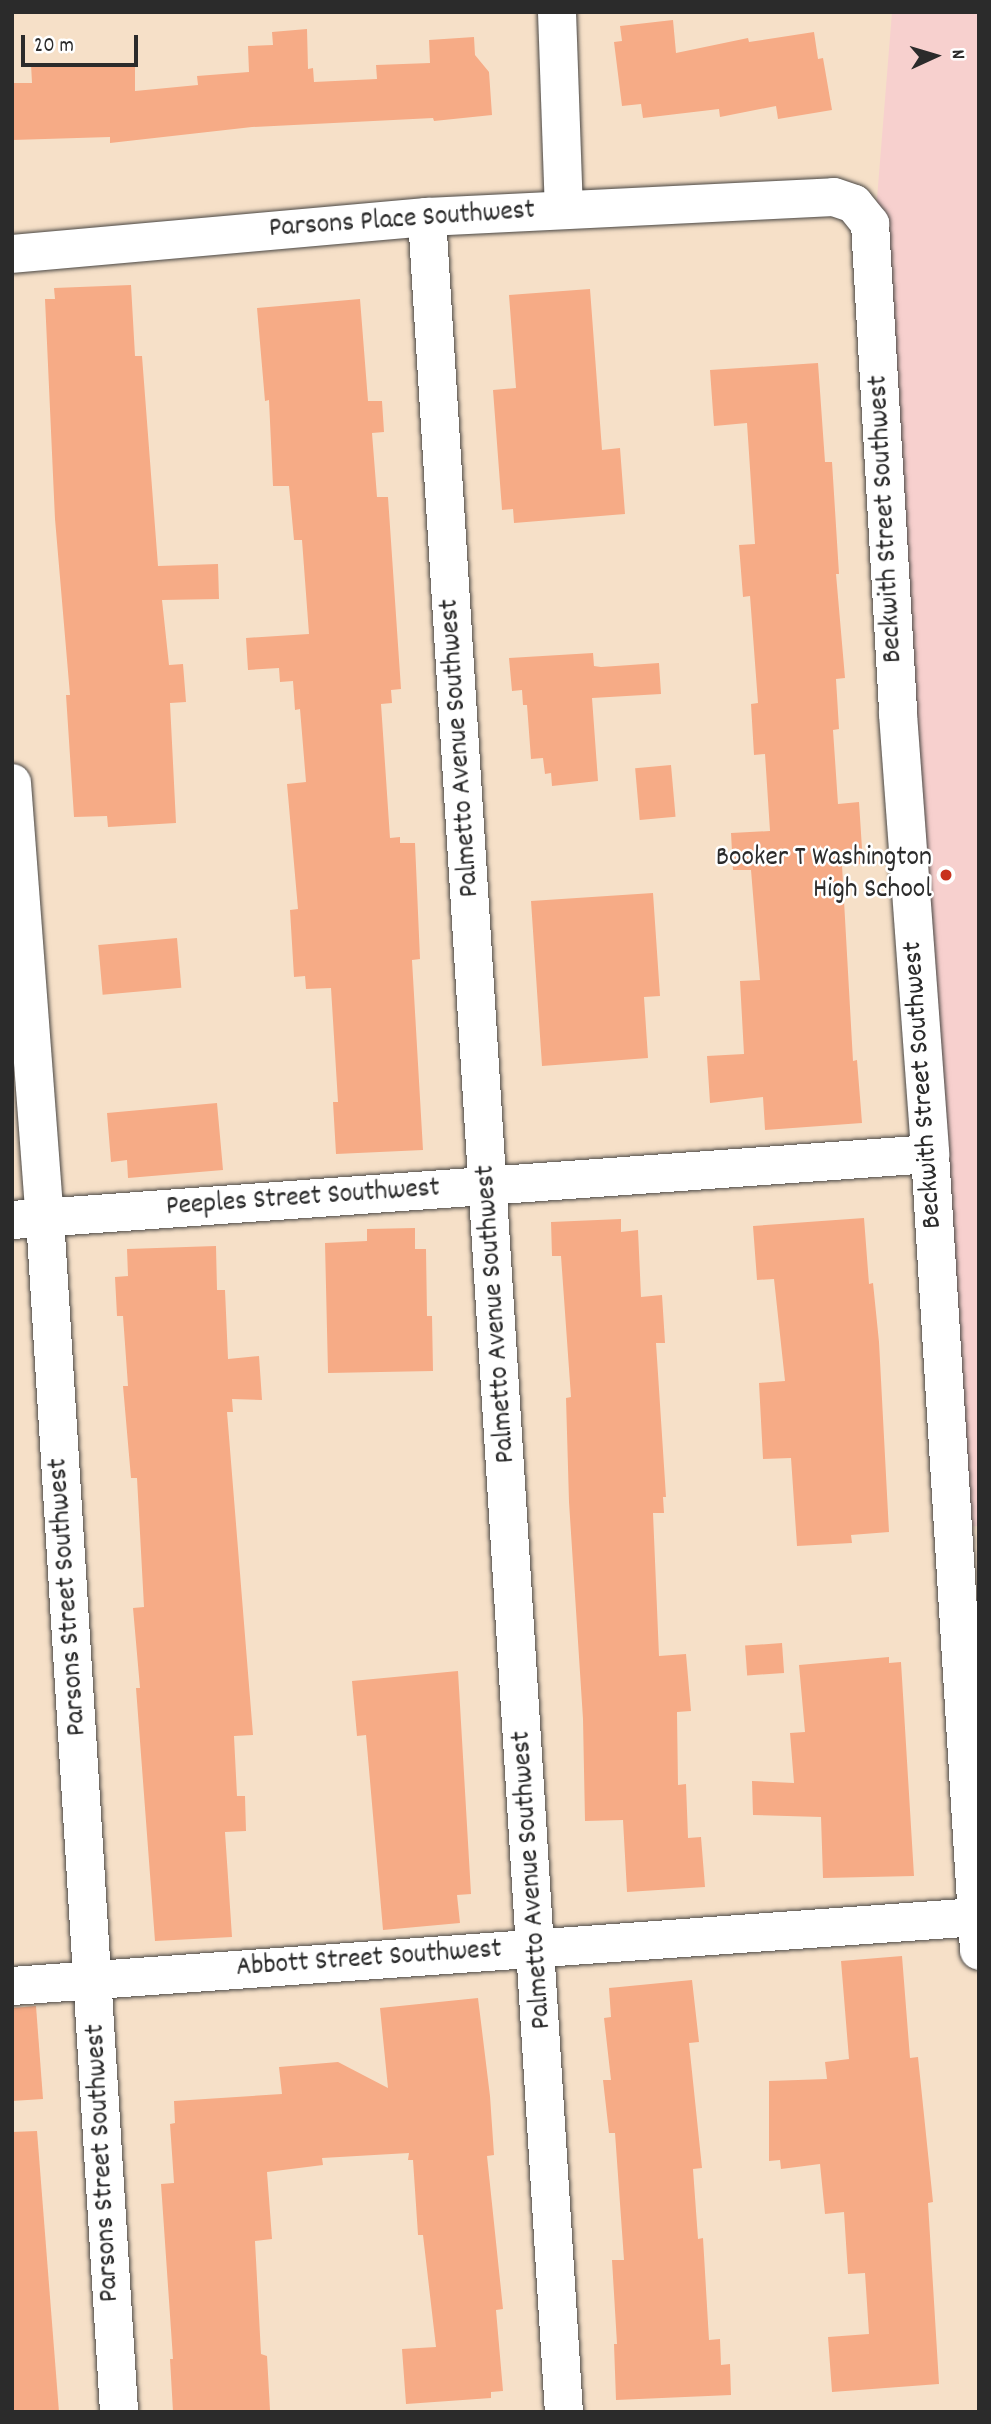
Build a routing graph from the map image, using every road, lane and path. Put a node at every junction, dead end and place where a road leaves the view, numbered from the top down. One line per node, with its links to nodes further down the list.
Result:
1 (557, 12): 3 (street)
2 (792, 198): 3 (street, Parsons Place Southwest); 7 (street, Beckwith Street Southwest)
3 (564, 210): 4 (street, Parsons Place Southwest)
4 (427, 217): 5 (street, Parsons Place Southwest); 8 (street, Palmetto Avenue Southwest)
5 (12, 254)
6 (12, 783): 9 (street, Parsons Street Southwest)
7 (930, 1154): 8 (street, Peeples Street Southwest); 10 (street, Beckwith Street Southwest)
8 (489, 1186): 9 (street, Peeples Street Southwest); 12 (street, Palmetto Avenue Southwest)
9 (29, 1219): 13 (street, Parsons Street Southwest)
10 (966, 1527): 11 (street, Beckwith Street Southwest)
11 (978, 1934): 12 (street, Abbott Street Southwest)
12 (537, 1948): 13 (street, Abbott Street Southwest); 16 (street, Palmetto Avenue Southwest)
13 (92, 1980): 14 (street, Abbott Street Southwest); 15 (street, Parsons Street Southwest)
14 (12, 1986)
15 (119, 2412)
16 (564, 2412)

